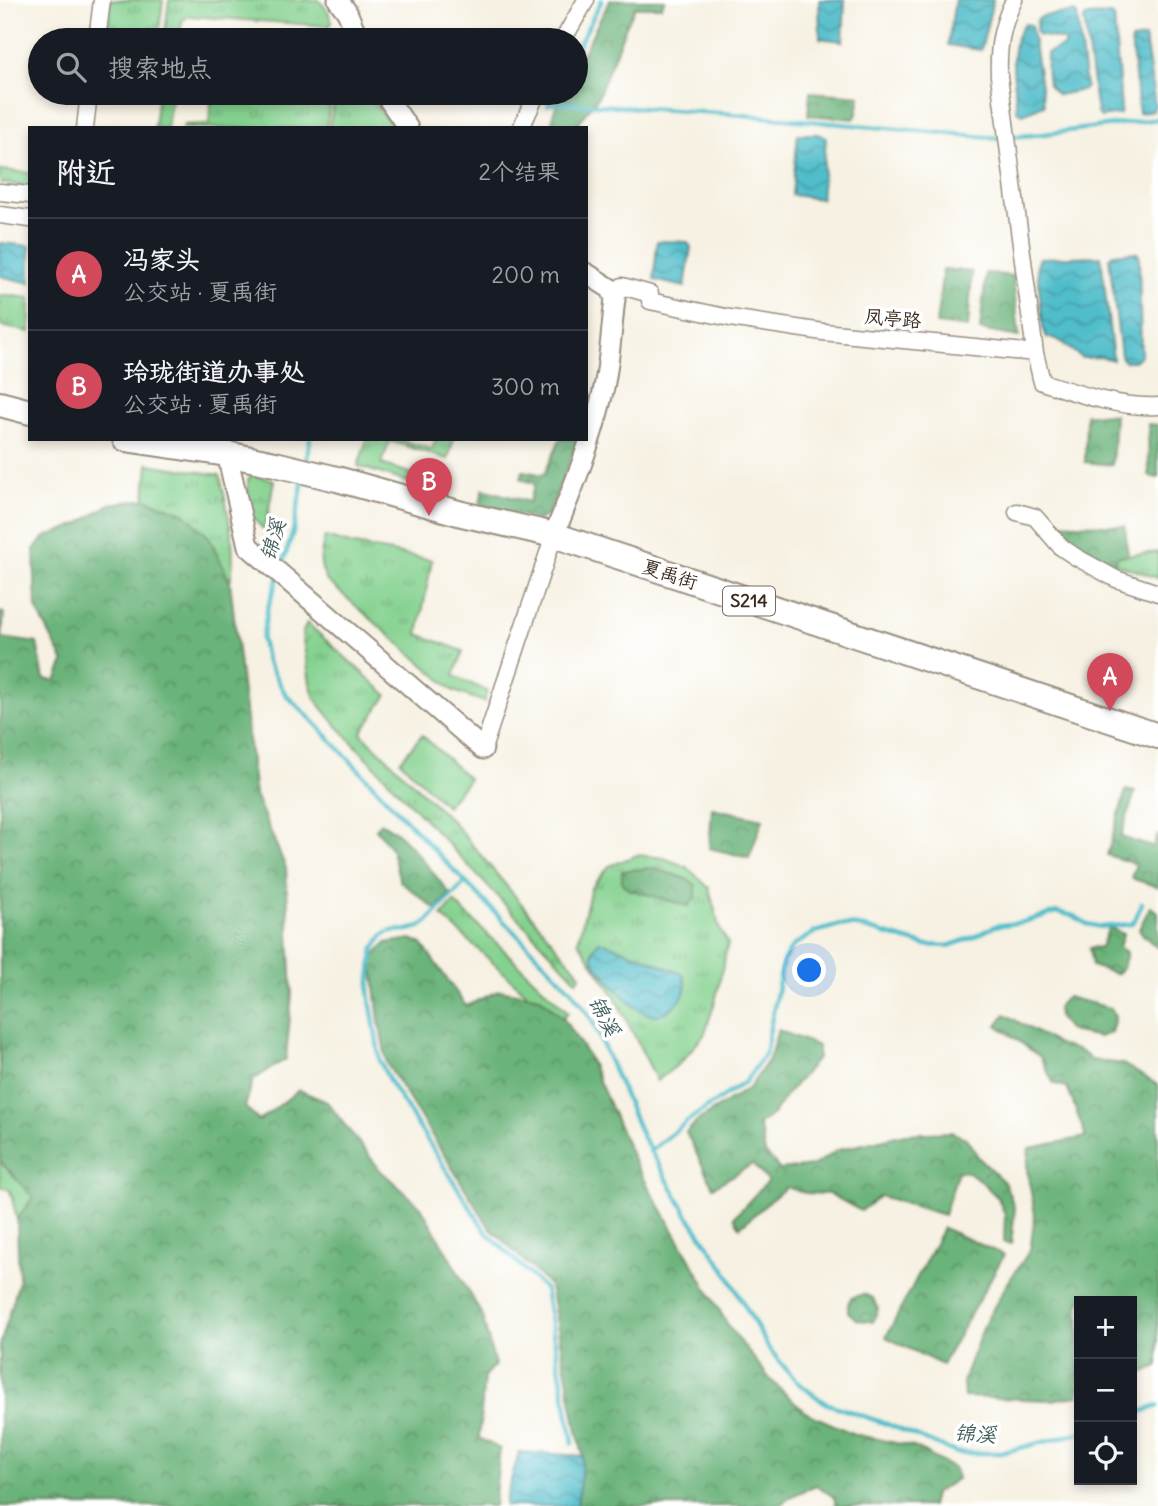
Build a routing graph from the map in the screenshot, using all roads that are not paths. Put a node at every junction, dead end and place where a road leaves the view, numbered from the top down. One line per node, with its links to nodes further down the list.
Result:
1 (102, 0): 5 (street)
2 (338, 0): 6 (street)
3 (586, 0): 7 (street)
4 (1014, 0): 20 (street)
5 (98, 28)
6 (354, 28)
7 (570, 28)
8 (88, 105): 11 (street)
9 (392, 105): 12 (street)
10 (532, 105): 13 (street)
11 (85, 126)
12 (407, 126)
13 (522, 126)
14 (0, 192): 15 (street)
15 (28, 195)
16 (0, 215): 17 (street)
17 (28, 219)
18 (588, 274): 19 (street)
19 (615, 299): 20 (street, 凤亭路); 29 (street)
20 (1035, 352): 22 (street)
21 (0, 404): 23 (main road)
22 (1158, 406)
23 (28, 411)
24 (0, 420): 25 (main road)
25 (28, 425)
26 (137, 441): 27 (main road, S214)
27 (227, 454): 29 (main road, 夏禹街 / S214); 32 (street)
28 (1017, 512): 30 (street)
29 (554, 536): 31 (main road, 夏禹街 / S214); 32 (street)
30 (1158, 593)
31 (1158, 736)
32 (483, 749)

